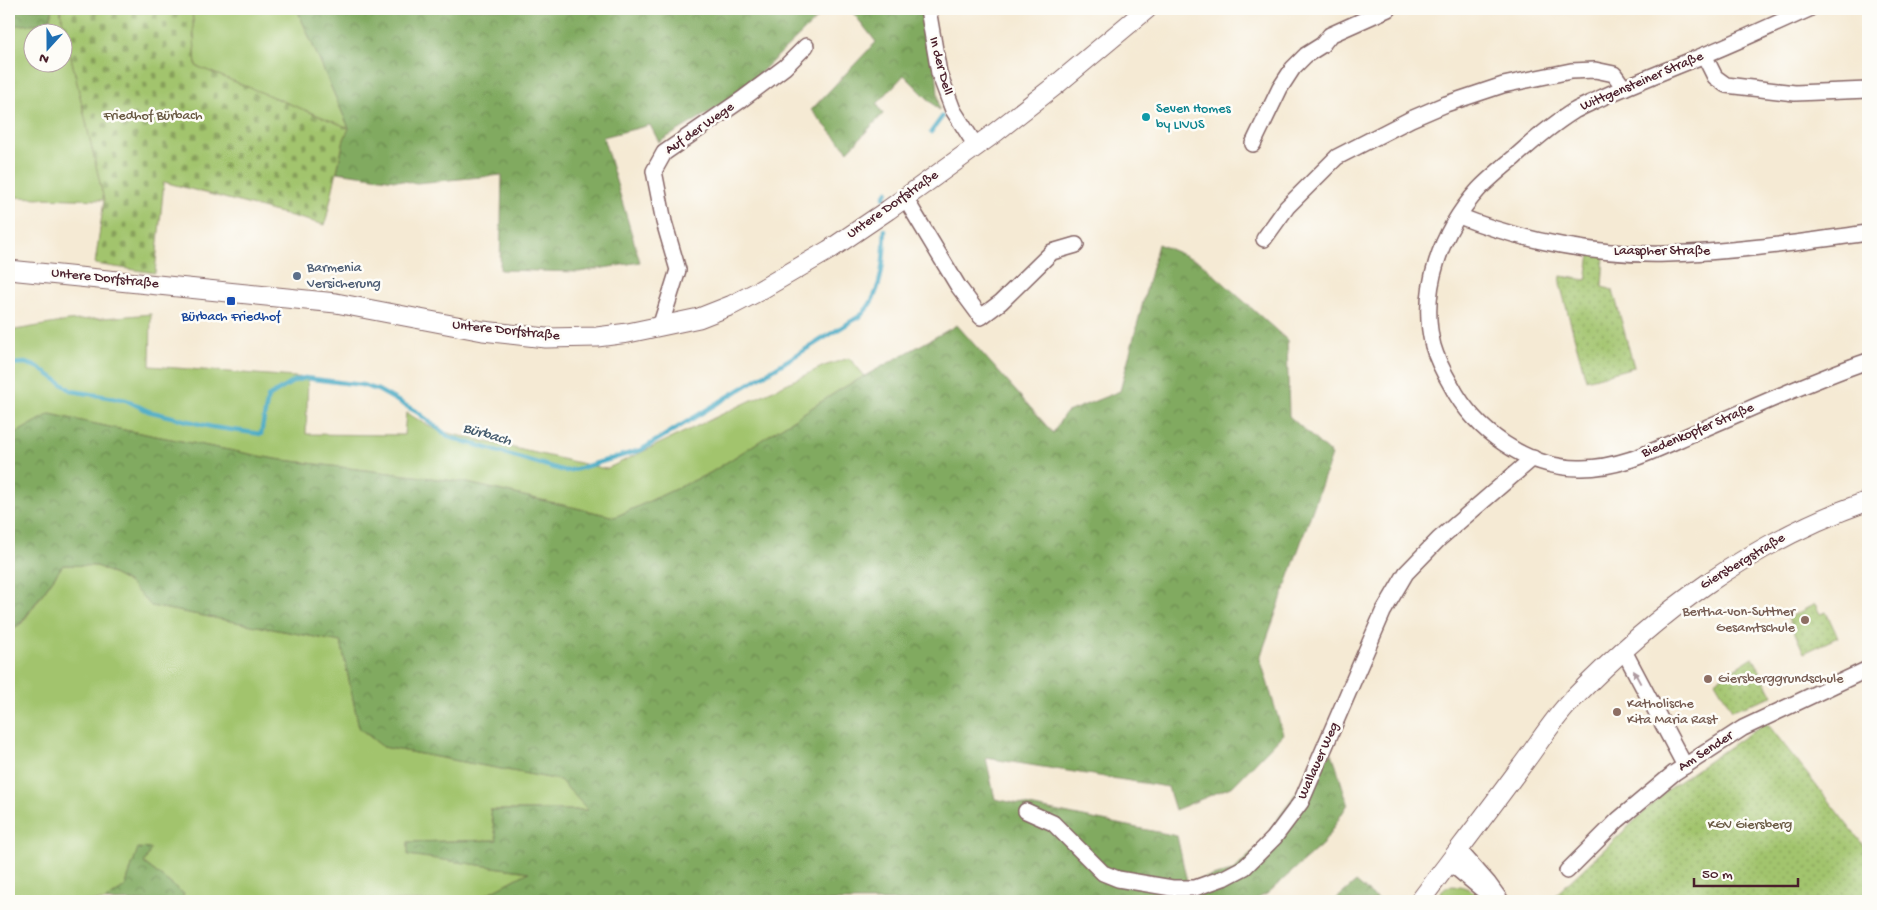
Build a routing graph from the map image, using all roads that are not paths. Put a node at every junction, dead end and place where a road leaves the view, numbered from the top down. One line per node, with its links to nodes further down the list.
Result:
1 (928, 9): 10 (street, In der Dell)
2 (1147, 9): 10 (street, Untere Dorfstraße)
3 (1388, 9): 9 (street)
4 (1809, 9): 6 (street, Wittgensteiner Straße)
5 (806, 46): 17 (street, Auf der Wege)
6 (1704, 55): 7 (street, Wittgensteiner Straße); 8 (street)
7 (1624, 88): 12 (street, Wittgensteiner Straße); 14 (street)
8 (1868, 90)
9 (1253, 144)
10 (976, 146): 11 (street, Untere Dorfstraße)
11 (905, 198): 15 (street); 17 (street, Untere Dorfstraße)
12 (1459, 216): 13 (street, Laaspher Straße); 19 (street, Wittgensteiner Straße)
13 (1868, 233)
14 (1264, 239)
15 (1076, 245)
16 (9, 270): 17 (street, Untere Dorfstraße)
17 (660, 327)
18 (1868, 361): 19 (street, Biedenkopfer Straße)
19 (1528, 456): 24 (street, Wallauer Weg)
20 (1868, 501): 21 (street, Giersbergstraße)
21 (1624, 651): 23 (street, one-way to 21); 25 (street, Giersbergstraße)
22 (1868, 669): 23 (street, Am Sender)
23 (1685, 766): 26 (street, Am Sender)
24 (1026, 811)
25 (1454, 856): 27 (street, Giersbergstraße); 28 (street); 29 (street)
26 (1567, 871)
27 (1420, 901)
28 (1494, 901)
29 (1501, 901)

